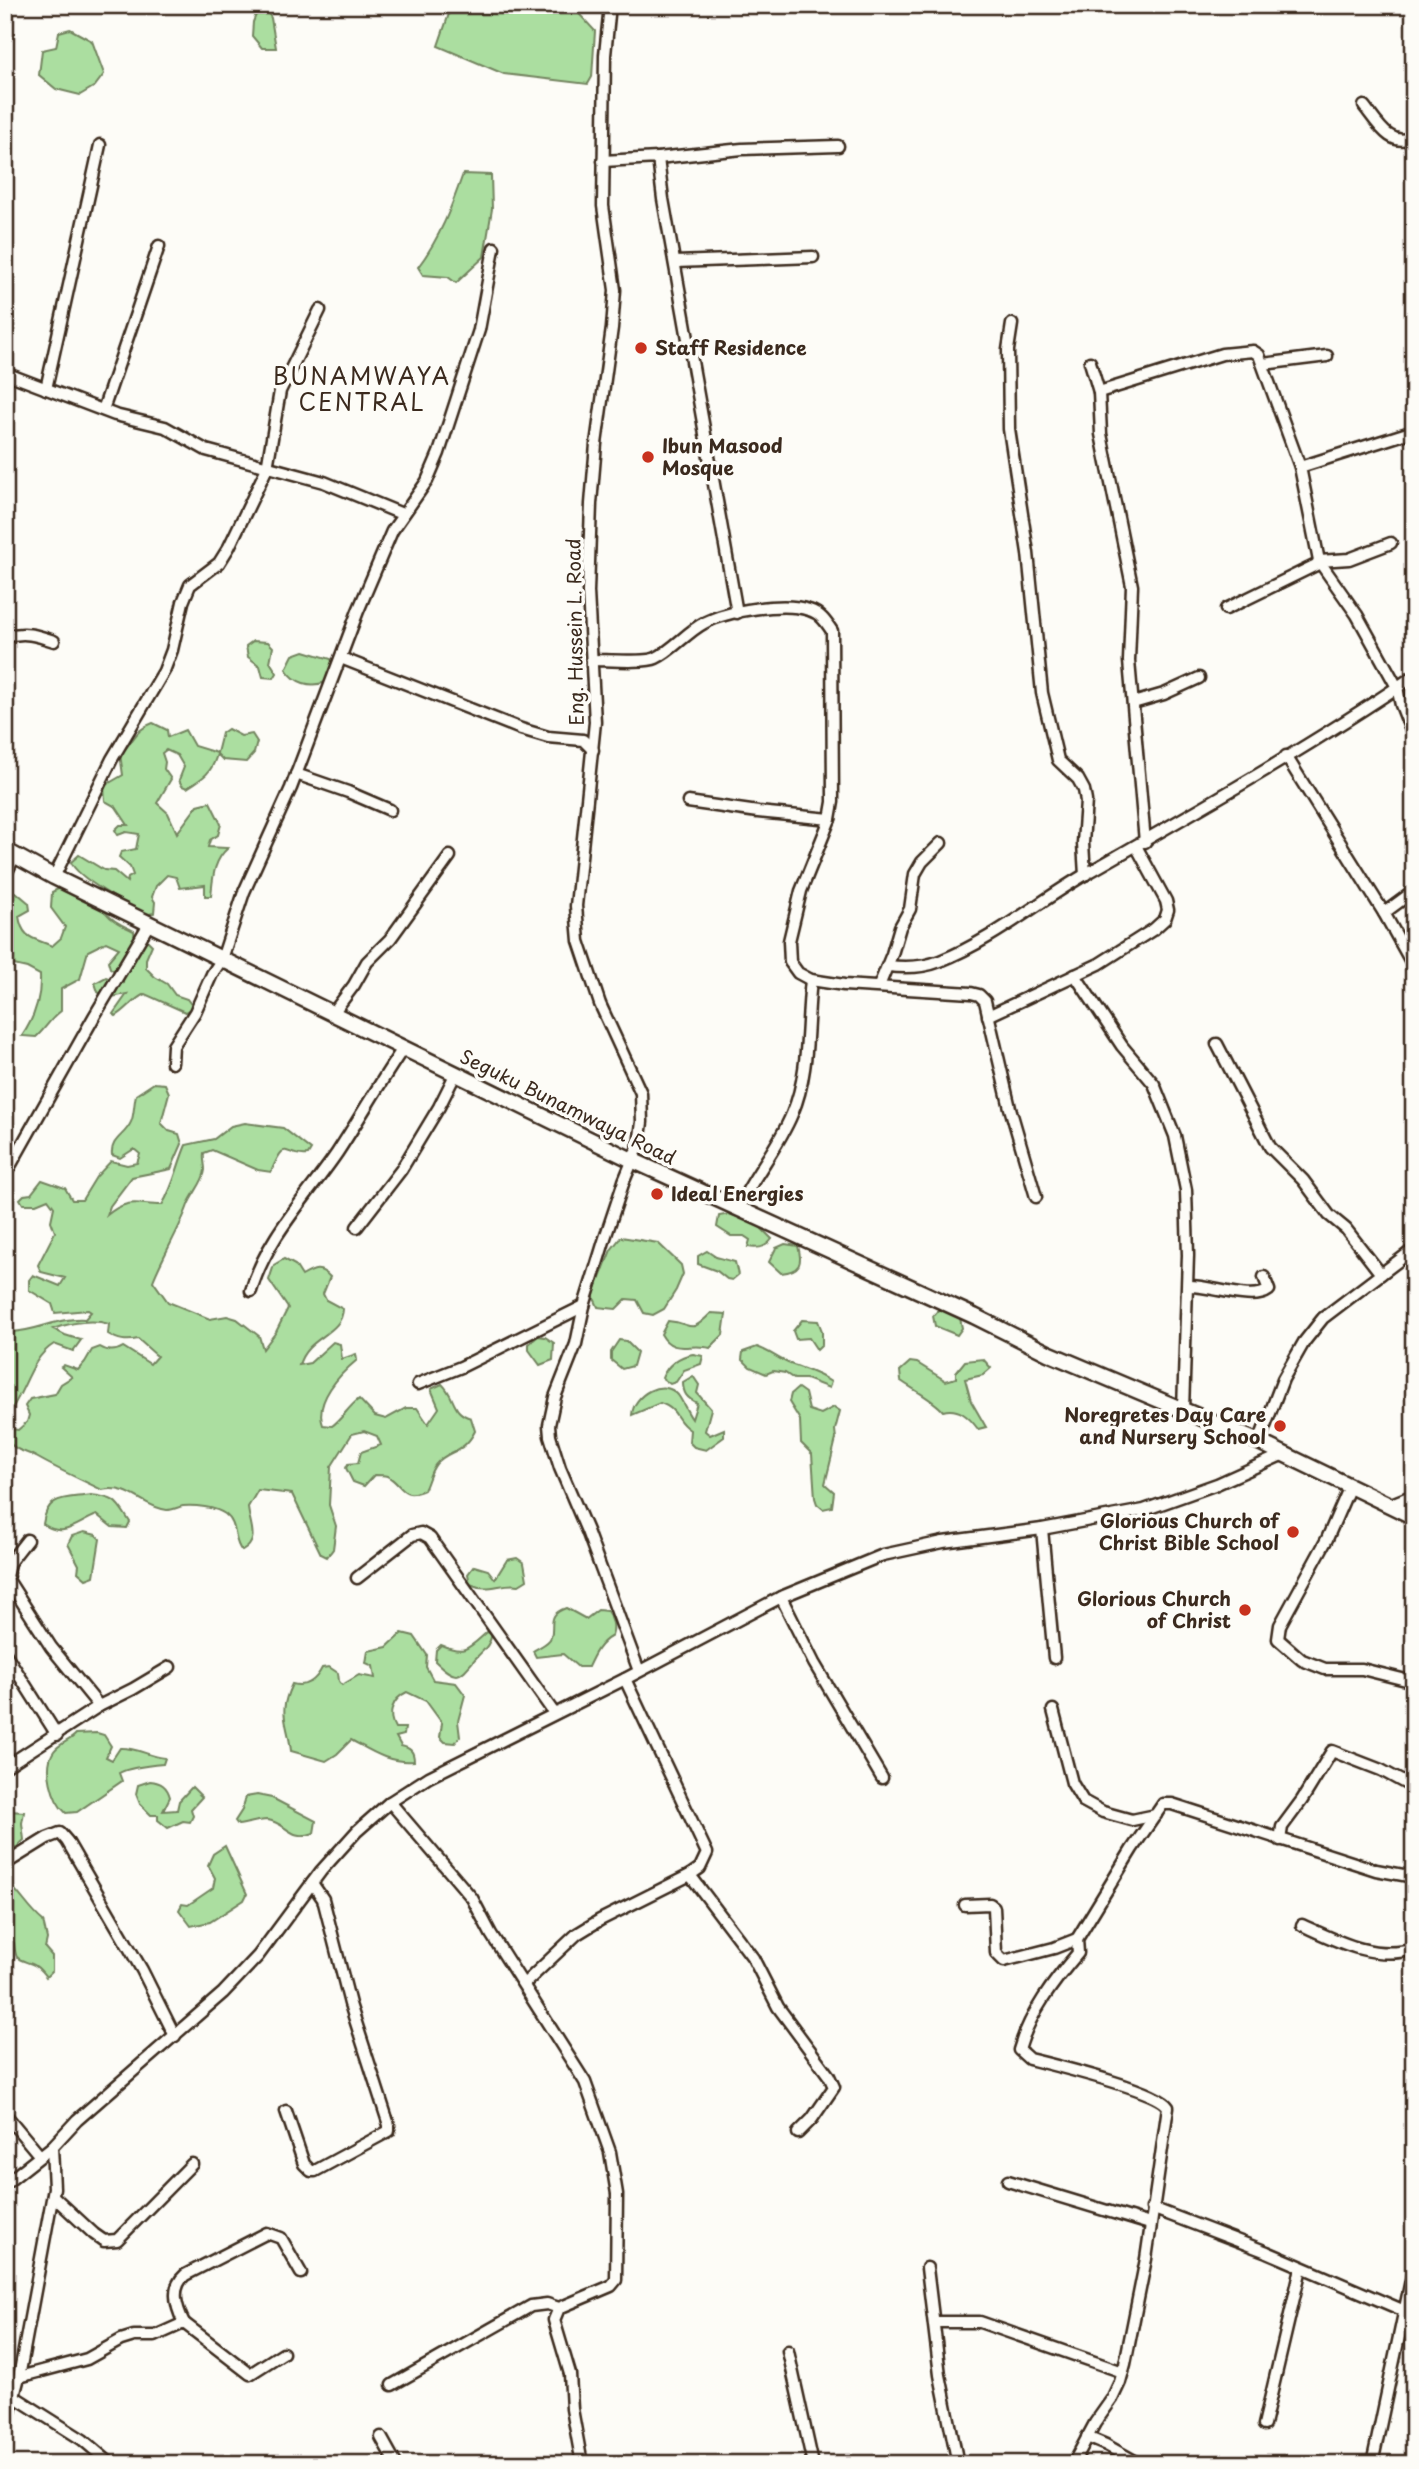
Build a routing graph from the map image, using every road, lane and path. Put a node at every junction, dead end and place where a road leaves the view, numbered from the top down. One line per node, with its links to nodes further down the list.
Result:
1 (610, 5): 7 (street, Eng. Hussein L. Road)
2 (1364, 106): 3 (street)
3 (1414, 136)
4 (100, 145): 18 (street)
5 (838, 146): 6 (street)
6 (658, 158): 7 (street); 11 (street)
7 (603, 161): 32 (street, Eng. Hussein L. Road)
8 (159, 246): 20 (street)
9 (494, 248): 24 (street)
10 (813, 257): 11 (street)
11 (675, 262): 28 (street)
12 (320, 310): 23 (street)
13 (1012, 324): 48 (street)
14 (1327, 356): 16 (street)
15 (1090, 362): 19 (street)
16 (1263, 364): 19 (street); 22 (street)
17 (5, 373): 18 (street)
18 (46, 389): 20 (street)
19 (1099, 392): 36 (street)
20 (103, 410): 23 (street)
21 (1414, 431): 22 (street)
22 (1300, 467): 26 (street)
23 (267, 468): 24 (street); 50 (street)
24 (402, 514): 31 (street)
25 (1391, 543): 26 (street)
26 (1319, 561): 27 (street); 35 (street)
27 (1226, 609)
28 (737, 613): 32 (street); 43 (street)
29 (5, 637): 30 (street)
30 (54, 641)
31 (341, 658): 38 (street); 40 (street)
32 (592, 660): 38 (street, Eng. Hussein L. Road)
33 (1414, 677): 35 (street)
34 (1199, 678): 36 (street)
35 (1397, 687): 37 (street); 39 (street)
36 (1133, 703): 45 (street)
37 (1414, 738)
38 (593, 750): 66 (street, Eng. Hussein L. Road)
39 (1286, 756): 45 (street); 52 (street)
40 (296, 774): 42 (street); 54 (street)
41 (688, 802): 43 (street)
42 (390, 810)
43 (830, 819): 58 (street)
44 (941, 843): 55 (street)
45 (1141, 844): 48 (street); 57 (street)
46 (10, 853): 49 (street); 50 (main road, Seguku Bunamwaya Road)
47 (450, 856): 60 (street)
48 (1085, 875): 55 (street)
49 (5, 876)
50 (54, 877): 53 (main road, Seguku Bunamwaya Road)
51 (1414, 891): 52 (street)
52 (1384, 913): 56 (street)
53 (149, 924): 54 (main road, Seguku Bunamwaya Road); 67 (street)
54 (222, 959): 60 (main road, Seguku Bunamwaya Road); 64 (street)
55 (888, 966): 59 (street)
56 (1414, 967)
57 (1075, 975): 61 (street); 74 (street)
58 (811, 980): 59 (street); 69 (street)
59 (880, 986): 61 (street)
60 (332, 1013): 63 (main road, Seguku Bunamwaya Road)
61 (988, 1016): 68 (street)
62 (1217, 1044): 72 (street)
63 (404, 1047): 65 (main road, Seguku Bunamwaya Road); 75 (street)
64 (172, 1063)
65 (456, 1073): 66 (main road, Seguku Bunamwaya Road); 70 (street)
66 (634, 1161): 69 (main road, Seguku Bunamwaya Road); 76 (street, Eng. Hussein L. Road)
67 (5, 1175)
68 (1036, 1197)
69 (738, 1209): 78 (main road, Seguku Bunamwaya Road)
70 (357, 1227)
71 (1414, 1249): 72 (street)
72 (1381, 1274): 79 (street)
73 (1264, 1276): 74 (street)
74 (1188, 1286): 78 (street)
75 (251, 1291)
76 (584, 1306): 77 (street); 93 (street, Eng. Hussein L. Road)
77 (418, 1384)
78 (1183, 1410): 79 (main road, Seguku Bunamwaya Road)
79 (1259, 1442): 80 (main road, Seguku Bunamwaya Road)
80 (1284, 1454): 81 (main road, Seguku Bunamwaya Road); 85 (street)
81 (1350, 1486): 83 (main road, Seguku Bunamwaya Road); 95 (street)
82 (1414, 1495): 83 (street)
83 (1389, 1505): 84 (main road, Seguku Bunamwaya Road)
84 (1414, 1517)
85 (1042, 1529): 89 (street); 91 (street)
86 (27, 1540): 87 (street)
87 (6, 1577): 96 (street)
88 (357, 1578): 98 (street)
89 (781, 1597): 93 (street); 101 (street)
90 (5, 1653): 99 (street)
91 (1054, 1658)
92 (170, 1667): 96 (street)
93 (639, 1671): 94 (street)
94 (625, 1679): 98 (street); 107 (street)
95 (1414, 1682)
96 (99, 1706): 99 (street)
97 (1053, 1710): 104 (street)
98 (554, 1713): 103 (street)
99 (57, 1735): 100 (street)
100 (5, 1767)
101 (882, 1778)
102 (1414, 1788): 105 (street)
103 (390, 1802): 109 (street); 114 (street)
104 (1156, 1815): 105 (street); 112 (street)
105 (1280, 1840): 108 (street)
106 (5, 1864): 115 (street)
107 (690, 1875): 114 (street); 118 (street)
108 (1414, 1877)
109 (312, 1883): 115 (street); 116 (street)
110 (965, 1905): 112 (street)
111 (1302, 1925): 113 (street)
112 (1077, 1939): 125 (street)
113 (1414, 1949)
114 (524, 1984): 131 (street)
115 (175, 2036): 119 (street)
116 (286, 2111)
117 (5, 2114): 120 (street)
118 (798, 2133)
119 (51, 2147): 120 (street); 124 (street)
120 (40, 2156): 123 (street)
121 (192, 2164): 124 (street)
122 (1008, 2180): 126 (street)
123 (5, 2184)
124 (53, 2196): 138 (street)
125 (1152, 2208): 126 (street); 129 (street)
126 (1150, 2224): 137 (street)
127 (1414, 2266): 132 (street)
128 (927, 2268): 133 (street)
129 (1301, 2268): 132 (street); 141 (street)
130 (301, 2273): 134 (street)
131 (558, 2308): 139 (street); 149 (street)
132 (1409, 2312): 154 (street)
133 (935, 2322): 137 (street); 151 (street)
134 (184, 2323): 136 (street); 138 (street)
135 (788, 2351): 150 (street)
136 (283, 2353)
137 (1123, 2372): 144 (street)
138 (19, 2377): 140 (street)
139 (392, 2385)
140 (15, 2397): 142 (street); 145 (street)
141 (1264, 2425)
142 (5, 2430)
143 (381, 2437): 146 (street)
144 (1087, 2438): 152 (street); 153 (street)
145 (111, 2464)
146 (396, 2464)
147 (451, 2464): 148 (street)
148 (464, 2464)
149 (582, 2464)
150 (813, 2464)
151 (958, 2464)
152 (1073, 2464)
153 (1140, 2464)
154 (1372, 2464)

